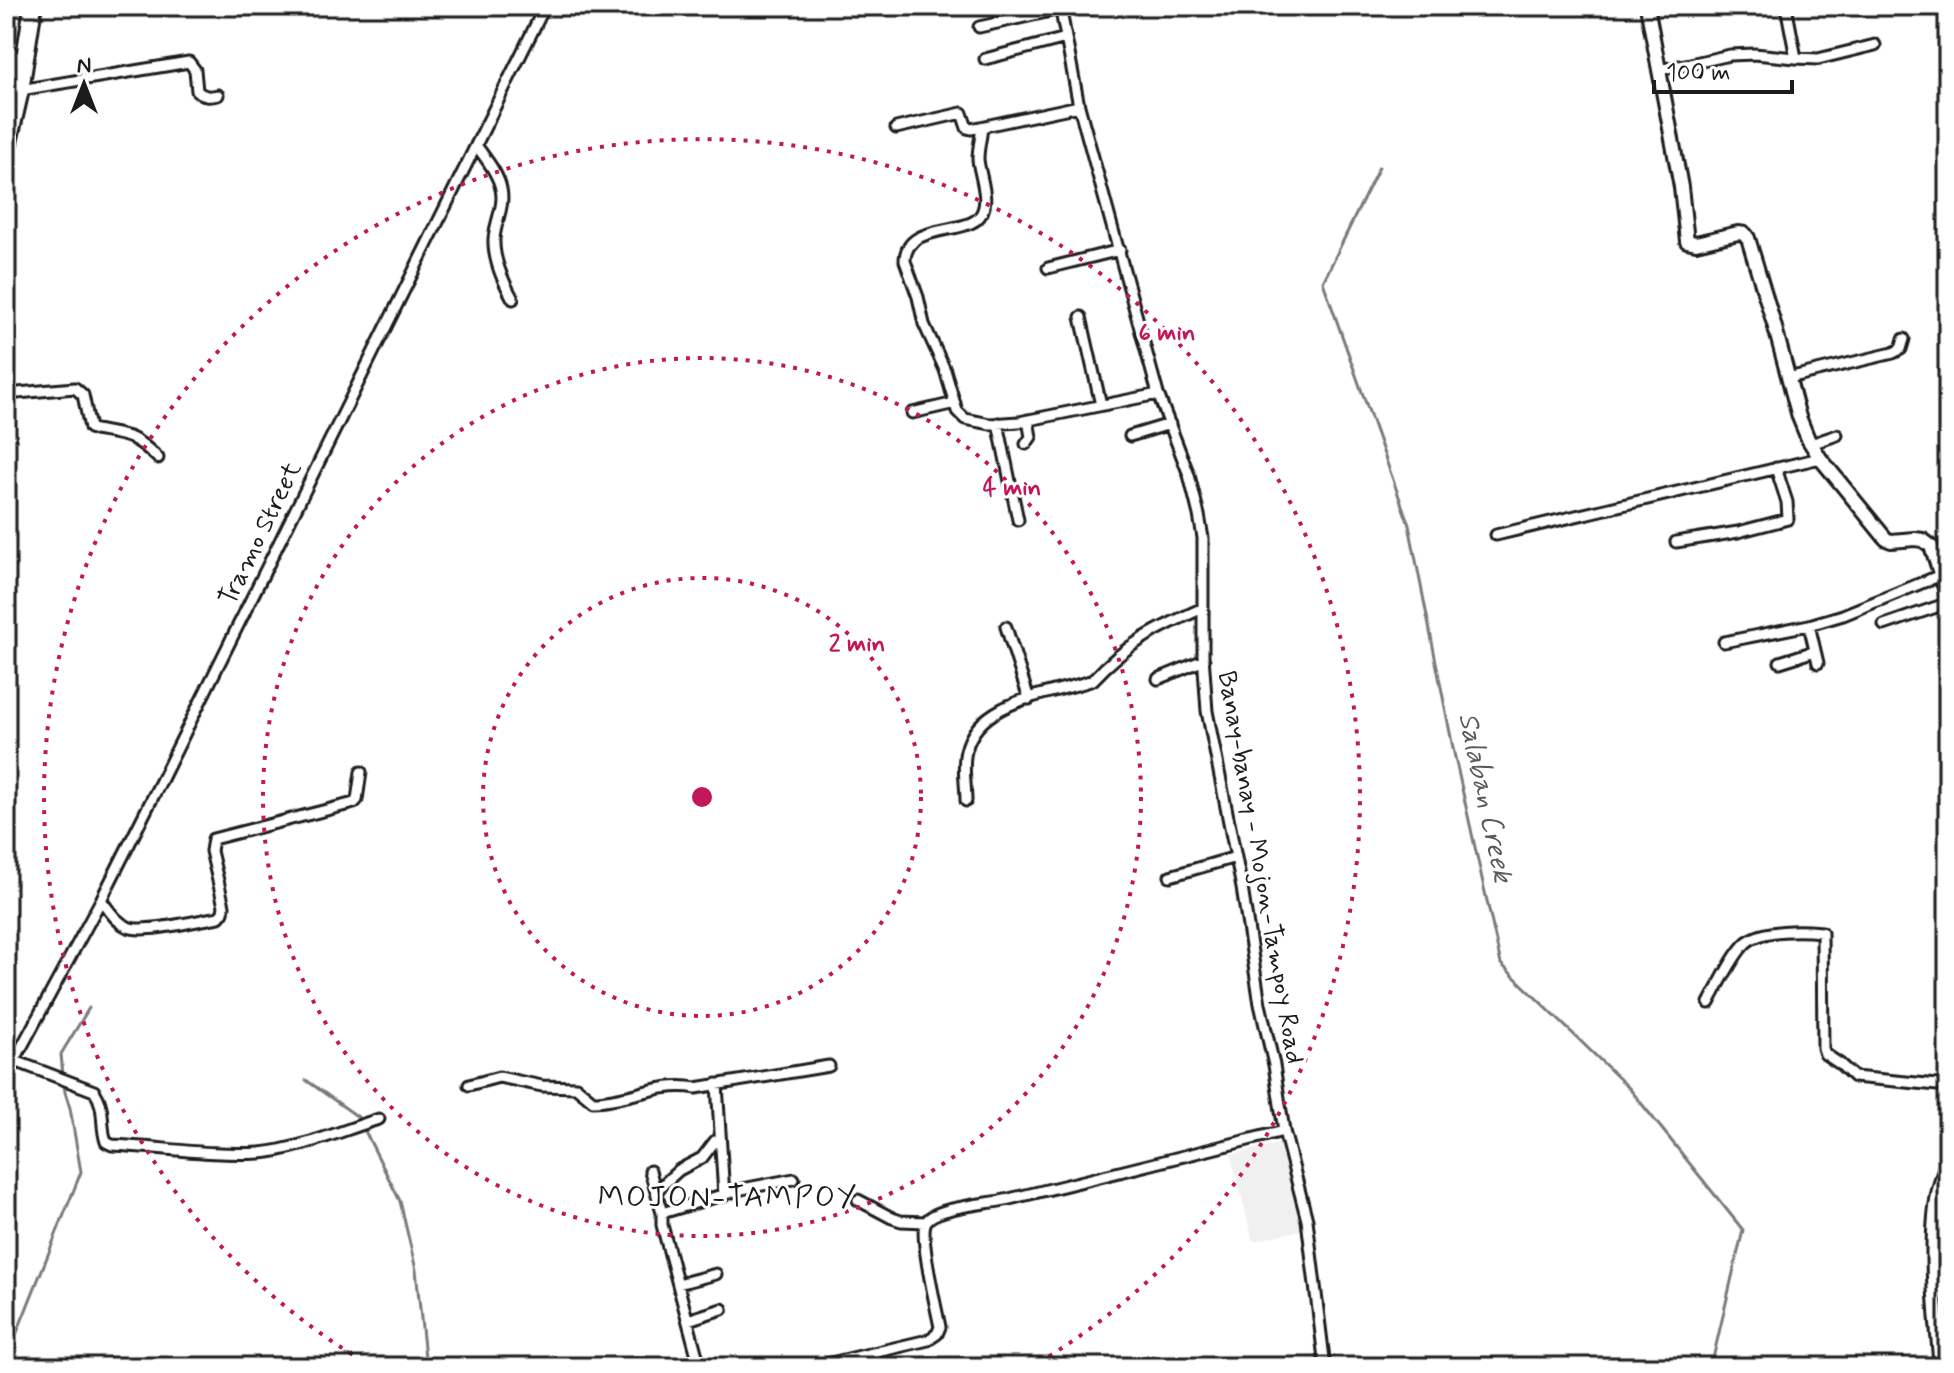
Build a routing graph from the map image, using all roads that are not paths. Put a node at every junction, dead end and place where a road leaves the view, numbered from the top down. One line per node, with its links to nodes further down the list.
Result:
1 (33, 6): 9 (highway)
2 (545, 6): 19 (street, Tramo Street)
3 (1647, 6): 13 (street)
4 (1786, 6): 11 (street)
5 (1060, 8): 6 (street); 7 (street, Banay-banay - Mojon-Tampoy Road)
6 (979, 27)
7 (1066, 38): 12 (street); 16 (street, Banay-banay - Mojon-Tampoy Road)
8 (1875, 45): 11 (street)
9 (26, 56): 10 (street); 14 (highway)
10 (6, 58)
11 (1796, 58): 13 (street)
12 (985, 59)
13 (1658, 70): 26 (street)
14 (20, 90): 15 (street); 20 (highway)
15 (218, 95)
16 (1079, 106): 17 (street); 21 (street, Banay-banay - Mojon-Tampoy Road)
17 (982, 127): 18 (street); 29 (street)
18 (896, 128)
19 (476, 145): 23 (street); 62 (street, Tramo Street)
20 (6, 151)
21 (1120, 250): 22 (street); 28 (street, Banay-banay - Mojon-Tampoy Road)
22 (1048, 268)
23 (513, 299)
24 (1081, 317): 30 (street)
25 (1904, 339): 26 (street)
26 (1788, 378): 38 (street)
27 (6, 394): 39 (street)
28 (1158, 394): 30 (street); 34 (street, Banay-banay - Mojon-Tampoy Road)
29 (955, 403): 31 (street); 33 (street)
30 (1101, 405): 32 (street)
31 (912, 413)
32 (1028, 420): 33 (street); 37 (street)
33 (998, 423): 42 (street)
34 (1170, 424): 36 (street); 47 (street, Banay-banay - Mojon-Tampoy Road)
35 (1837, 435): 38 (street)
36 (1130, 436)
37 (1026, 444)
38 (1811, 444): 40 (street)
39 (158, 458)
40 (1820, 458): 41 (street); 45 (street)
41 (1776, 468): 43 (street); 44 (street)
42 (1018, 520)
43 (1496, 535)
44 (1676, 542)
45 (1941, 575): 46 (street); 48 (street)
46 (1948, 600): 49 (street)
47 (1203, 608): 53 (street, Banay-banay - Mojon-Tampoy Road); 57 (street)
48 (1809, 625): 51 (street); 52 (street)
49 (1884, 625)
50 (1006, 627): 57 (street)
51 (1724, 642)
52 (1815, 651): 54 (street); 55 (street)
53 (1204, 660): 56 (street); 60 (street, Banay-banay - Mojon-Tampoy Road)
54 (1780, 662)
55 (1818, 663)
56 (1158, 679)
57 (1029, 699): 59 (street)
58 (361, 772): 62 (street)
59 (966, 801)
60 (1236, 857): 61 (street); 71 (street, Banay-banay - Mojon-Tampoy Road)
61 (1170, 876)
62 (101, 900): 64 (street, Tramo Street)
63 (1709, 1003): 69 (street)
64 (15, 1061): 66 (street, Tramo Street); 70 (street)
65 (829, 1066): 67 (street)
66 (6, 1076)
67 (717, 1084): 68 (street); 77 (street)
68 (469, 1085)
69 (1948, 1086)
70 (379, 1119)
71 (1284, 1131): 80 (street); 92 (street, Banay-banay - Mojon-Tampoy Road)
72 (715, 1141): 76 (street)
73 (1948, 1159): 82 (street)
74 (650, 1171): 76 (street)
75 (794, 1179): 77 (street)
76 (656, 1191): 79 (street)
77 (724, 1196): 79 (street)
78 (858, 1200): 80 (street)
79 (662, 1213): 85 (street)
80 (926, 1222): 91 (street)
81 (1948, 1240): 82 (street)
82 (1934, 1242): 83 (street)
83 (1941, 1273): 87 (street)
84 (716, 1274): 85 (street)
85 (678, 1284): 88 (street)
86 (722, 1309): 88 (street)
87 (1942, 1309): 89 (street)
88 (688, 1320): 90 (street)
89 (1943, 1362)
90 (700, 1367)
91 (814, 1367)
92 (1325, 1367)

